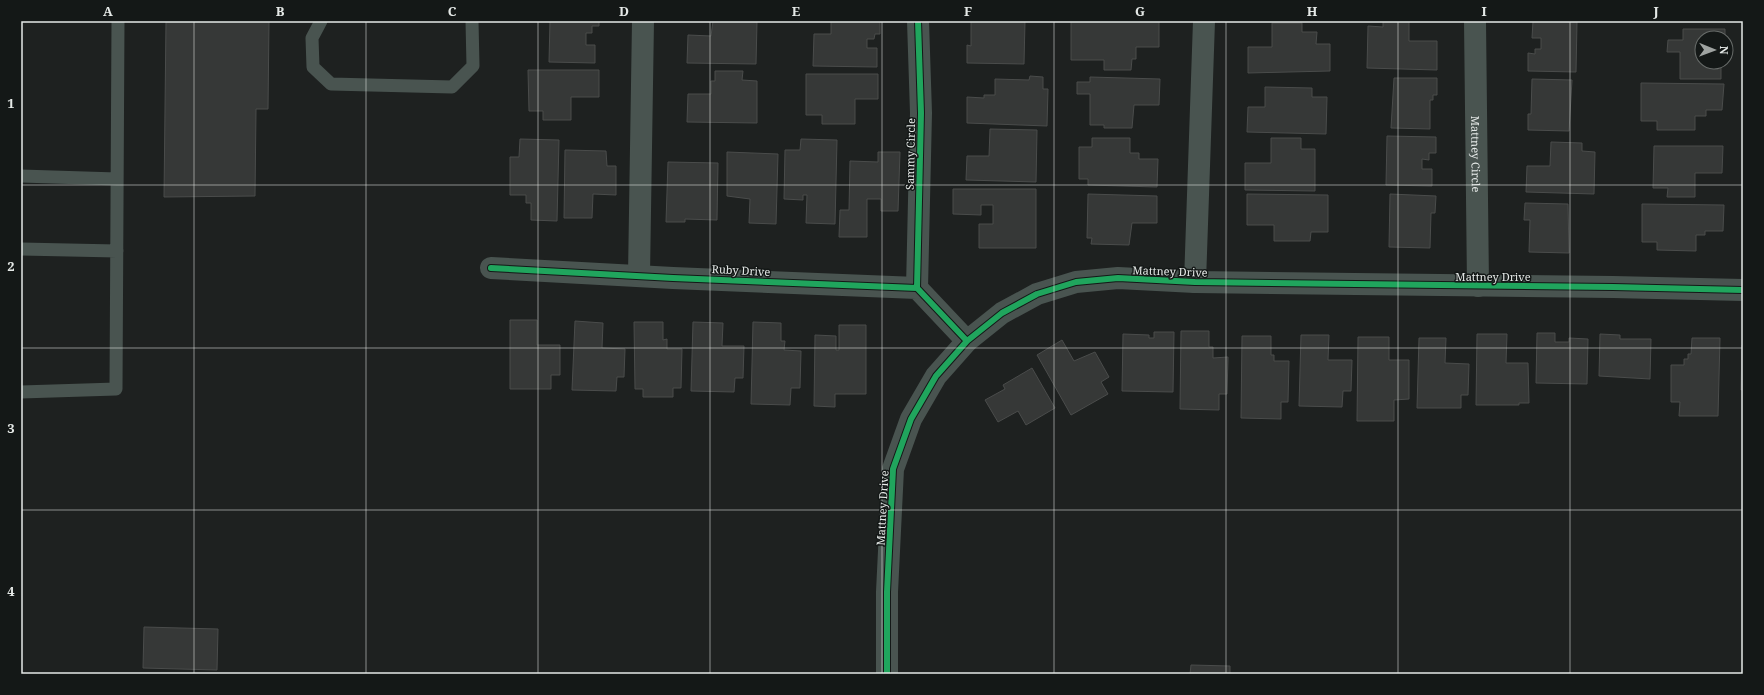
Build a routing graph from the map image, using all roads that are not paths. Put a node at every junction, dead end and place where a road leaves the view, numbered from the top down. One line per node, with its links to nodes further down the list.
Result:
1 (118, 21): 9 (lane)
2 (321, 21): 3 (lane)
3 (472, 21)
4 (643, 21): 13 (street)
5 (918, 21): 16 (street, Sammy Circle)
6 (1204, 21): 14 (street)
7 (1475, 21): 15 (street, Mattney Circle)
8 (21, 176): 9 (lane)
9 (117, 179): 11 (lane)
10 (21, 248): 11 (lane)
11 (117, 251): 19 (lane)
12 (491, 268): 13 (street, Ruby Drive)
13 (639, 275): 16 (street, Ruby Drive)
14 (1195, 282): 15 (street, Mattney Drive); 18 (street, Mattney Drive)
15 (1478, 286): 17 (street, Mattney Drive)
16 (917, 288): 18 (street)
17 (1743, 290)
18 (967, 341): 20 (street, Mattney Drive)
19 (21, 392)
20 (887, 674)

